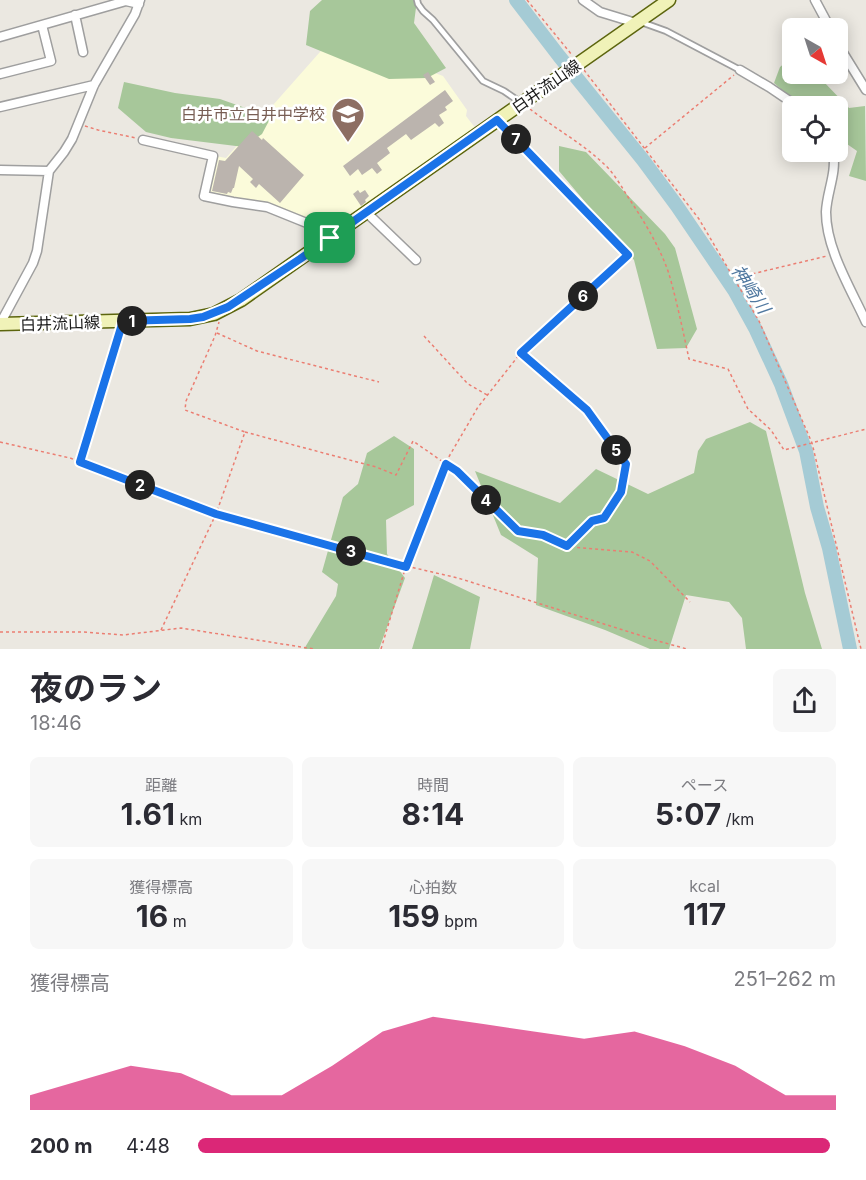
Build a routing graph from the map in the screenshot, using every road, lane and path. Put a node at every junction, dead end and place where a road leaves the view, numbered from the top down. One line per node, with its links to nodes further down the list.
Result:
1 (417, 0): 20 (lane)
2 (527, 0): 14 (path)
3 (584, 0): 9 (street)
4 (669, 0): 9 (main road, 白井流山線)
5 (815, 0): 8 (street)
6 (140, 2): 7 (street); 17 (street)
7 (75, 15): 10 (street); 12 (street)
8 (825, 18)
9 (637, 22): 14 (main road, 白井流山線); 15 (lane)
10 (42, 25): 11 (street); 16 (street)
11 (0, 37)
12 (83, 52)
13 (848, 61): 18 (street)
14 (578, 63): 20 (main road, 白井流山線); 25 (path)
15 (740, 70): 19 (street); 25 (path)
16 (0, 74)
17 (94, 85): 21 (street); 23 (street)
18 (866, 90)
19 (782, 96)
20 (522, 103): 22 (main road, 白井流山線); 46 (path)
21 (0, 107)
22 (497, 120): 29 (main road, 白井流山線); 40 (path)
23 (78, 123): 24 (path); 28 (street)
24 (143, 140): 30 (street)
25 (644, 148): 33 (path)
26 (833, 162): 31 (street)
27 (0, 170): 28 (street)
28 (49, 171): 37 (street)
29 (366, 212): 30 (main road, 白井流山線); 32 (street)
30 (330, 238): 34 (main road, 白井流山線)
31 (835, 254): 33 (path); 36 (street)
32 (416, 260)
33 (734, 278): 46 (path)
34 (222, 310): 35 (main road, 白井流山線); 38 (path)
35 (123, 321): 37 (main road, 白井流山線); 47 (path)
36 (866, 322)
37 (0, 324)
38 (216, 333): 41 (path); 44 (path)
39 (424, 336): 42 (path)
40 (521, 353): 42 (path); 50 (path)
41 (379, 382)
42 (487, 395): 48 (path)
43 (866, 429): 46 (path)
44 (245, 432): 48 (path); 49 (path)
45 (0, 442): 47 (path)
46 (812, 443): 58 (path)
47 (80, 462): 49 (path)
48 (446, 464): 50 (path); 51 (path)
49 (216, 514): 51 (path); 53 (path)
50 (567, 546): 52 (path)
51 (406, 567): 56 (path); 57 (path)
52 (690, 602)
53 (161, 630): 54 (path); 55 (path)
54 (0, 632)
55 (314, 649)
56 (381, 649)
57 (687, 649)
58 (861, 649)

